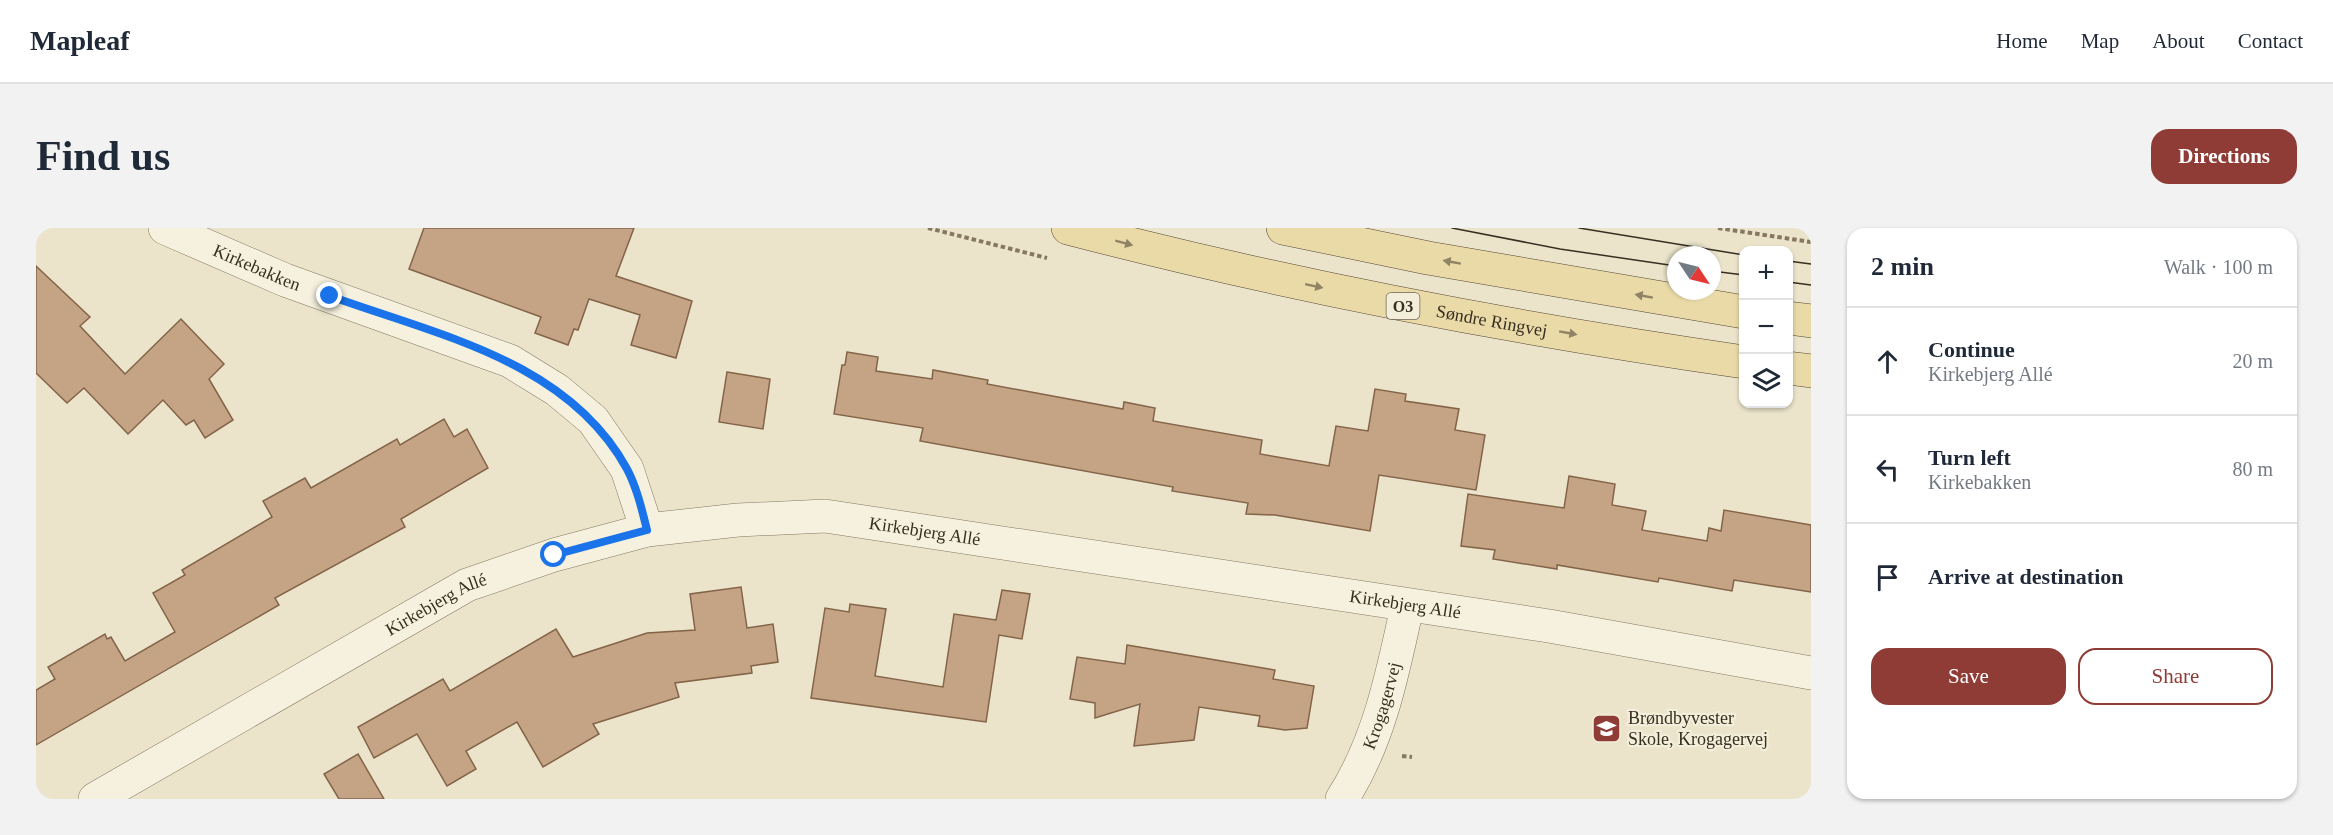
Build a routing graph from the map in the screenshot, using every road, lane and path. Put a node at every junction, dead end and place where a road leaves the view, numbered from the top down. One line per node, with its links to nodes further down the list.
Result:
1 (165, 228): 12 (street, Kirkebakken)
2 (1068, 228): 9 (main road, Søndre Ringvej / O3, one-way to 9)
3 (1283, 228): 6 (main road, one-way to 3)
4 (1718, 228): 5 (path)
5 (1811, 242)
6 (1739, 311)
7 (1793, 319): 8 (main road)
8 (1811, 321)
9 (1739, 361)
10 (1793, 369): 11 (main road)
11 (1811, 371)
12 (647, 530): 13 (street, Kirkebjerg Allé); 15 (street, Kirkebjerg Allé)
13 (1407, 607): 14 (street, Kirkebjerg Allé); 16 (street, Krogagervej)
14 (1811, 672)
15 (95, 799)
16 (1342, 799)

